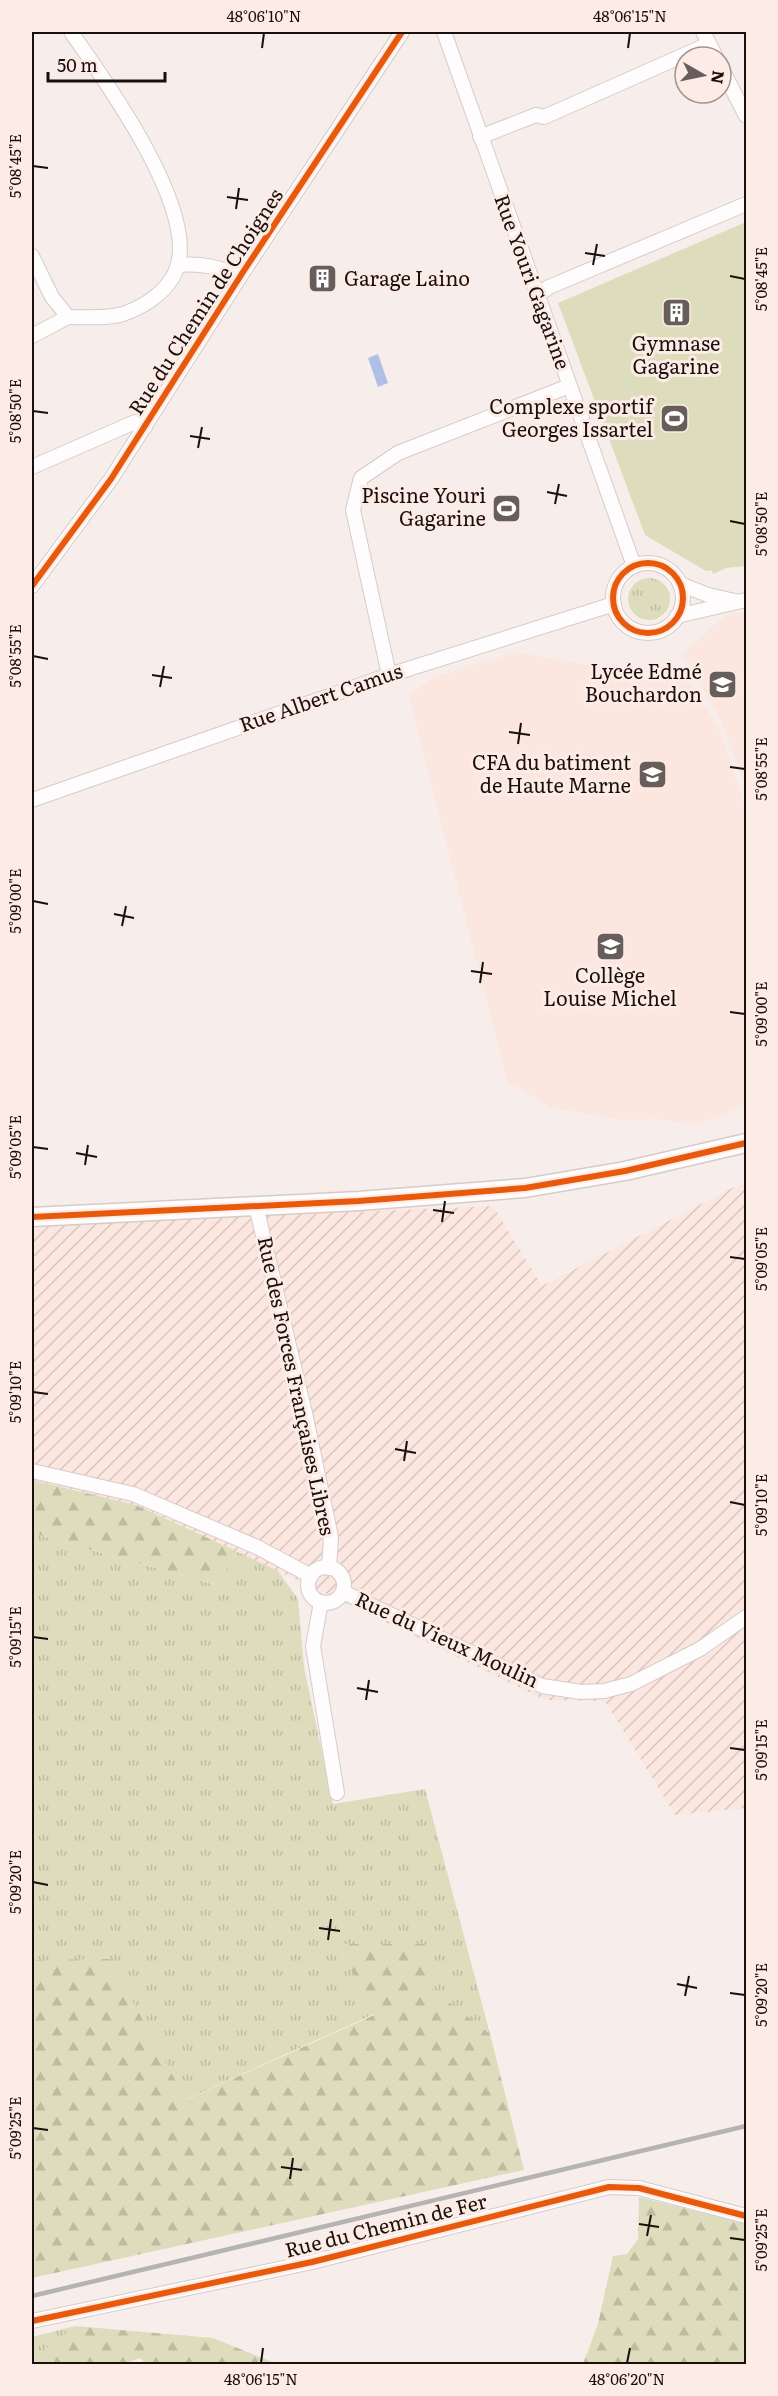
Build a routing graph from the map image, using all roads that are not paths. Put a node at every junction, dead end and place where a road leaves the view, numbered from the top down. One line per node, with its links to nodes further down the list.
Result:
1 (71, 32): 10 (street)
2 (402, 32): 11 (street, Rue du Chemin de Choignes)
3 (444, 32): 7 (street, Rue Youri Gagarine)
4 (706, 38): 7 (street)
5 (733, 90): 6 (street)
6 (747, 116)
7 (480, 137): 12 (street, Rue Youri Gagarine)
8 (747, 204): 12 (street)
9 (32, 256): 13 (street)
10 (178, 264): 11 (street); 13 (street)
11 (239, 278): 16 (street, Rue du Chemin de Choignes)
12 (538, 295): 15 (street, Rue Youri Gagarine)
13 (68, 317): 14 (street)
14 (32, 336)
15 (569, 386): 18 (street, Rue Youri Gagarine); 24 (street)
16 (145, 427): 17 (street); 20 (street, Rue du Chemin de Choignes)
17 (32, 467)
18 (634, 566): 19 (street); 22 (street)
19 (680, 584): 21 (street); 23 (street)
20 (32, 586)
21 (742, 601): 23 (street)
22 (614, 604): 23 (street); 24 (street, Rue Albert Camus)
23 (678, 616)
24 (389, 675): 25 (street, Rue Albert Camus)
25 (32, 800)
26 (747, 1143): 27 (street)
27 (256, 1206): 28 (street); 30 (street, Rue des Forces Françaises Libres)
28 (32, 1216)
29 (32, 1471): 31 (street)
30 (329, 1568): 31 (street); 32 (street)
31 (311, 1576): 33 (street)
32 (343, 1592): 33 (street); 34 (street, Rue du Vieux Moulin)
33 (321, 1602): 35 (street)
34 (747, 1617)
35 (337, 1793)
36 (747, 2216): 37 (street, Rue du Chemin de Fer)
37 (32, 2321)

